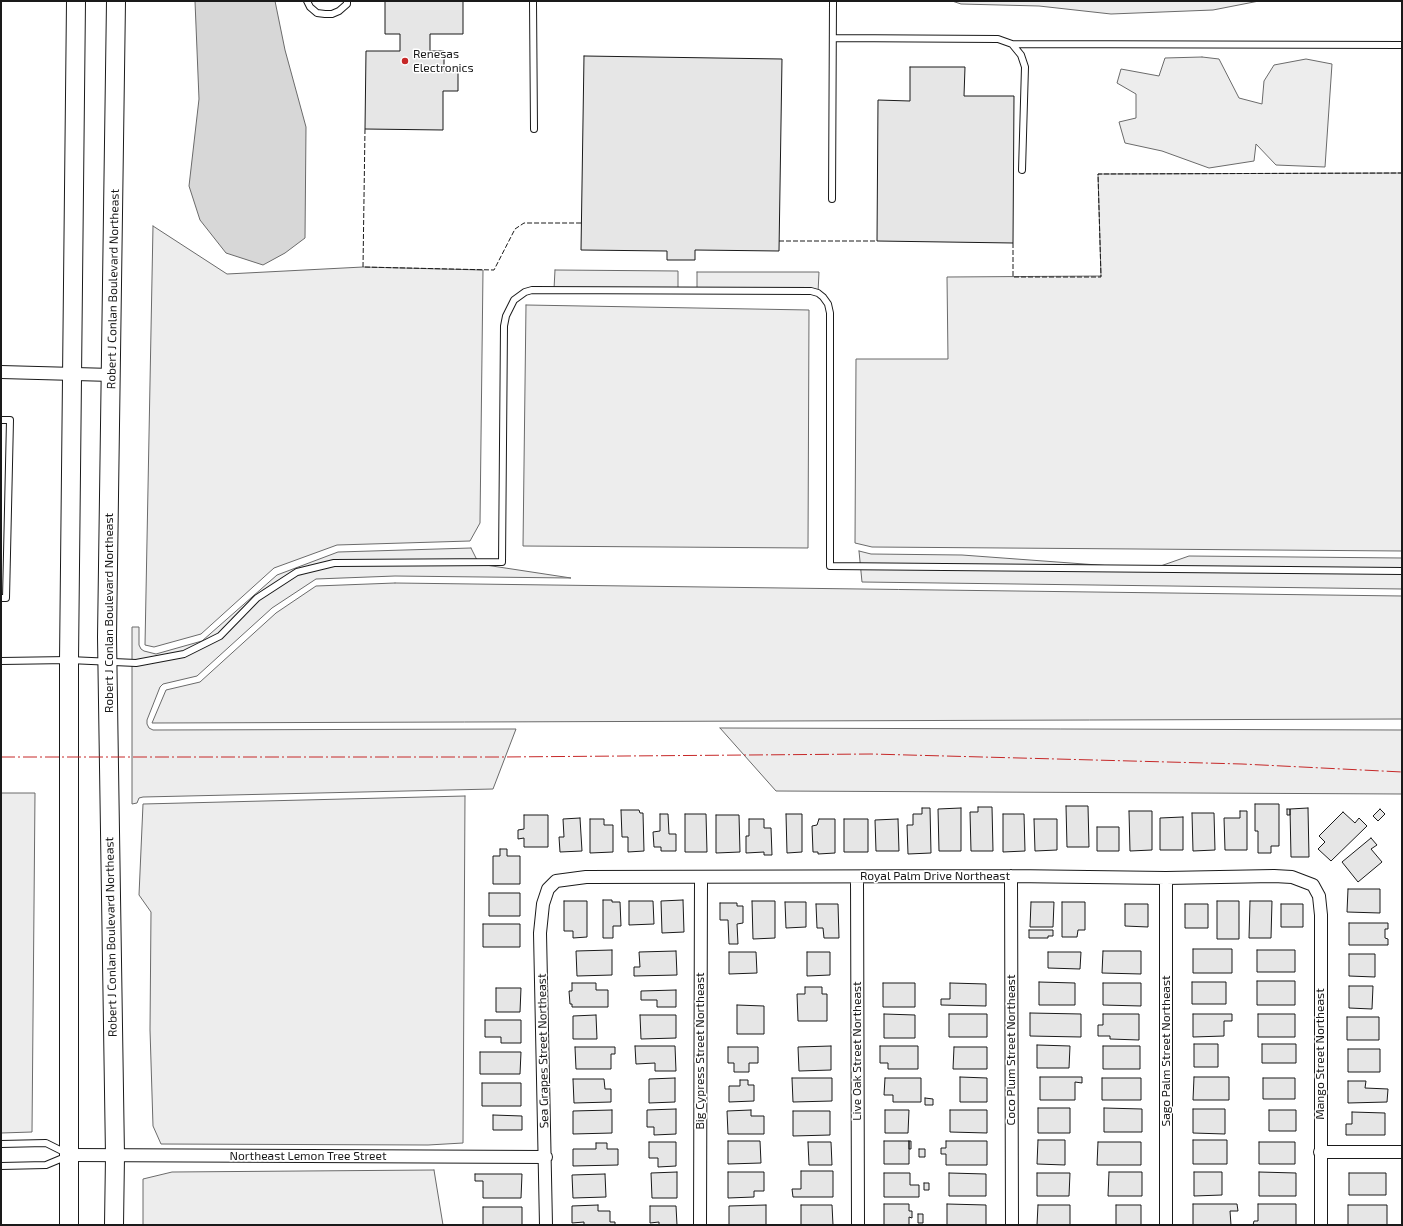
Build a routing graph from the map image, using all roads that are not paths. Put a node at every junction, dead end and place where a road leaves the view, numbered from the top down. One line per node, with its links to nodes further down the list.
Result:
1 (76, 1): 14 (main road)
2 (116, 1): 15 (main road, Robert J Conlan Boulevard Northeast)
3 (307, 1): 4 (lane)
4 (347, 1)
5 (533, 1): 10 (lane)
6 (833, 1): 7 (lane)
7 (833, 38): 8 (lane); 12 (lane)
8 (1012, 44): 9 (lane); 11 (lane)
9 (1402, 45)
10 (534, 129)
11 (1022, 170)
12 (832, 199)
13 (1, 372): 14 (street)
14 (72, 373): 15 (street); 21 (main road)
15 (112, 375): 23 (main road, Robert J Conlan Boulevard Northeast)
16 (1, 420): 18 (lane)
17 (1, 488): 18 (lane)
18 (9, 488): 20 (lane)
19 (1402, 571): 23 (lane)
20 (1, 598)
21 (69, 660): 22 (lane); 23 (lane); 33 (main road)
22 (1, 661)
23 (107, 662): 34 (main road, Robert J Conlan Boulevard Northeast)
24 (1011, 876): 26 (street, Royal Palm Drive Northeast); 27 (street, Royal Palm Drive Northeast); 42 (street, Coco Plum Street Northeast)
25 (701, 877): 26 (street, Royal Palm Drive Northeast); 28 (street, Royal Palm Drive Northeast); 40 (street, Big Cypress Street Northeast)
26 (857, 877): 41 (street, Live Oak Street Northeast)
27 (1166, 878): 29 (street, Royal Palm Drive Northeast); 43 (street, Sago Palm Street Northeast)
28 (556, 881): 35 (street, Sea Grapes Street Northeast)
29 (1313, 885): 31 (street, Mango Street Northeast)
30 (1, 1144): 33 (lane)
31 (1320, 1152): 32 (street); 44 (street, Mango Street Northeast)
32 (1402, 1152)
33 (70, 1155): 34 (street, Northeast Lemon Tree Street); 36 (lane); 37 (main road)
34 (115, 1156): 35 (street, Northeast Lemon Tree Street); 38 (main road, Robert J Conlan Boulevard Northeast)
35 (546, 1157): 39 (street, Sea Grapes Street Northeast)
36 (1, 1166)
37 (70, 1225)
38 (114, 1225)
39 (546, 1225)
40 (700, 1225)
41 (858, 1225)
42 (1012, 1225)
43 (1166, 1225)
44 (1321, 1225)

